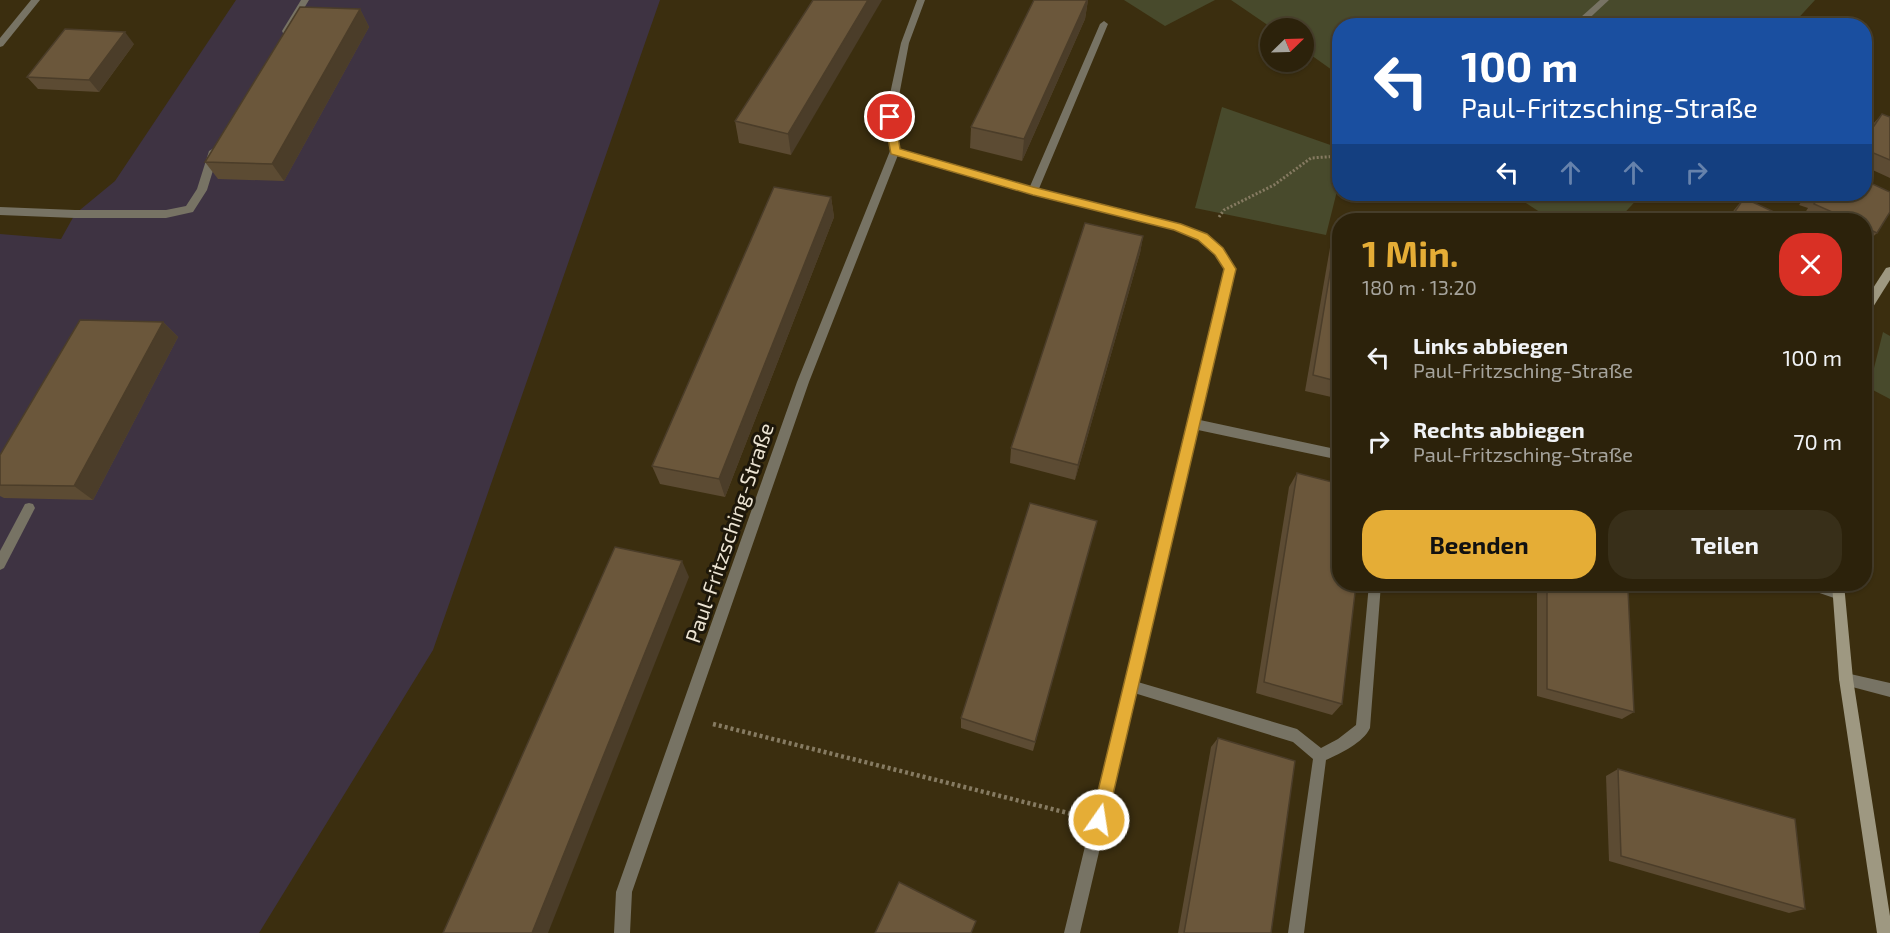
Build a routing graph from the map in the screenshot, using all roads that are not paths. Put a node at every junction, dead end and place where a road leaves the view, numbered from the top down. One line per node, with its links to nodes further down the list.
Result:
1 (36, 0): 8 (street)
2 (304, 0): 7 (street)
3 (921, 0): 10 (street)
4 (1605, 0): 5 (street)
5 (1584, 18)
6 (1104, 24): 11 (street)
7 (280, 40)
8 (0, 44)
9 (222, 137): 12 (street)
10 (895, 151): 11 (street); 25 (street, Paul-Fritzsching-Straße)
11 (1033, 191): 15 (street)
12 (0, 211)
13 (1890, 271): 14 (street)
14 (1872, 299)
15 (1194, 424): 16 (street); 22 (street)
16 (1332, 453)
17 (29, 508): 18 (street)
18 (0, 564)
19 (1374, 591): 24 (street)
20 (1838, 591): 21 (street)
21 (1846, 679): 23 (street); 28 (street)
22 (1131, 686): 24 (street); 26 (street)
23 (1890, 690)
24 (1320, 756): 27 (street)
25 (622, 933)
26 (1072, 933)
27 (1296, 933)
28 (1885, 933)

